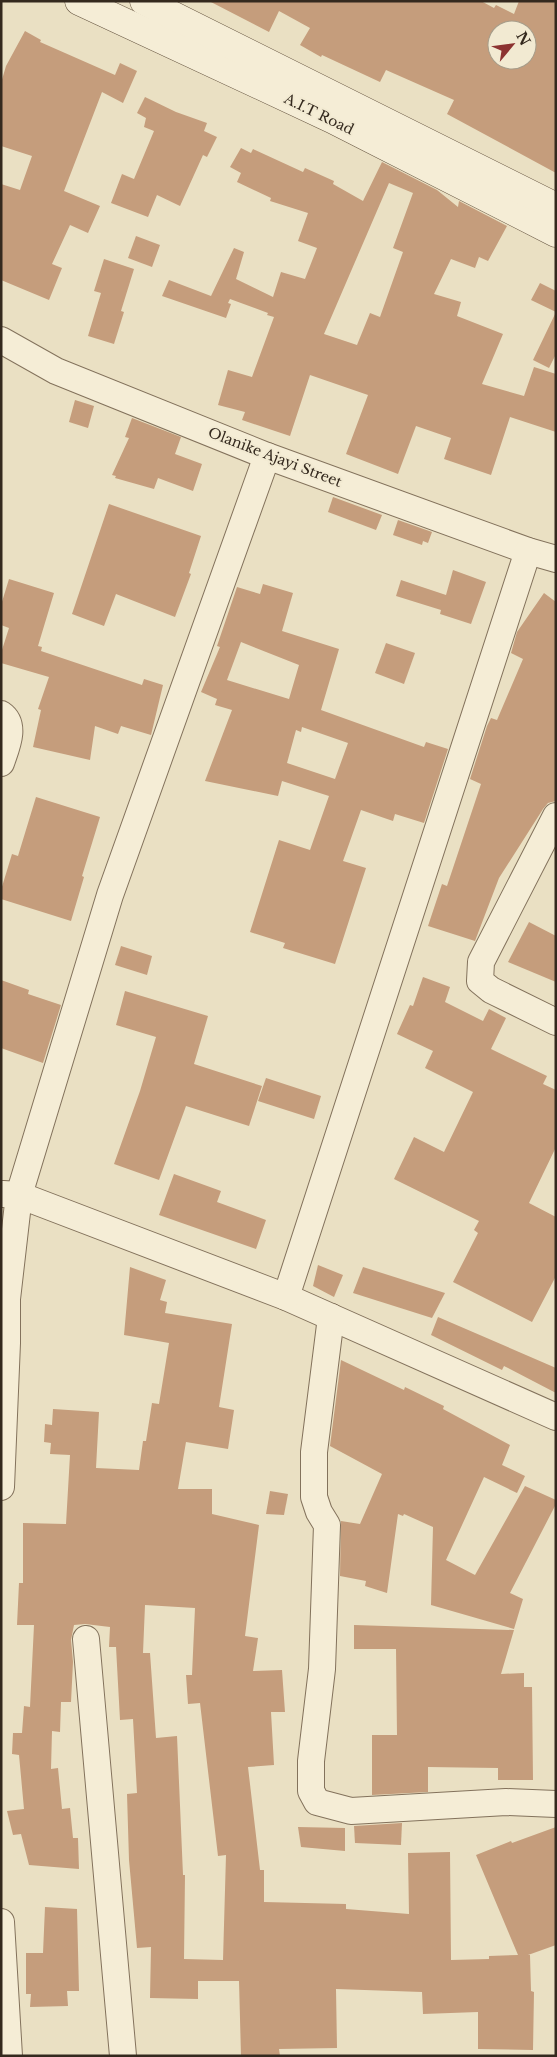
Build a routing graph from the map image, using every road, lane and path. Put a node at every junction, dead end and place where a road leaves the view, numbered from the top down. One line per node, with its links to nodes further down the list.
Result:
1 (79, 1): 4 (street, A.I.T Road)
2 (144, 1): 3 (street, A.I.T Road)
3 (556, 207)
4 (556, 233)
5 (1, 340): 6 (street, Olanike Ajayi Street)
6 (267, 456): 7 (street, Olanike Ajayi Street); 13 (street)
7 (528, 551): 8 (street, Olanike Ajayi Street); 14 (street)
8 (556, 559)
9 (1, 714): 10 (street)
10 (1, 763)
11 (556, 816): 12 (street)
12 (556, 1022)
13 (10, 1194): 14 (street); 17 (street)
14 (286, 1297): 15 (street)
15 (331, 1317): 16 (street); 20 (street)
16 (556, 1417)
17 (1, 1467): 18 (street)
18 (1, 1487)
19 (86, 1639): 23 (street)
20 (556, 1804)
21 (1, 1922): 22 (street)
22 (9, 2056)
23 (123, 2056)

